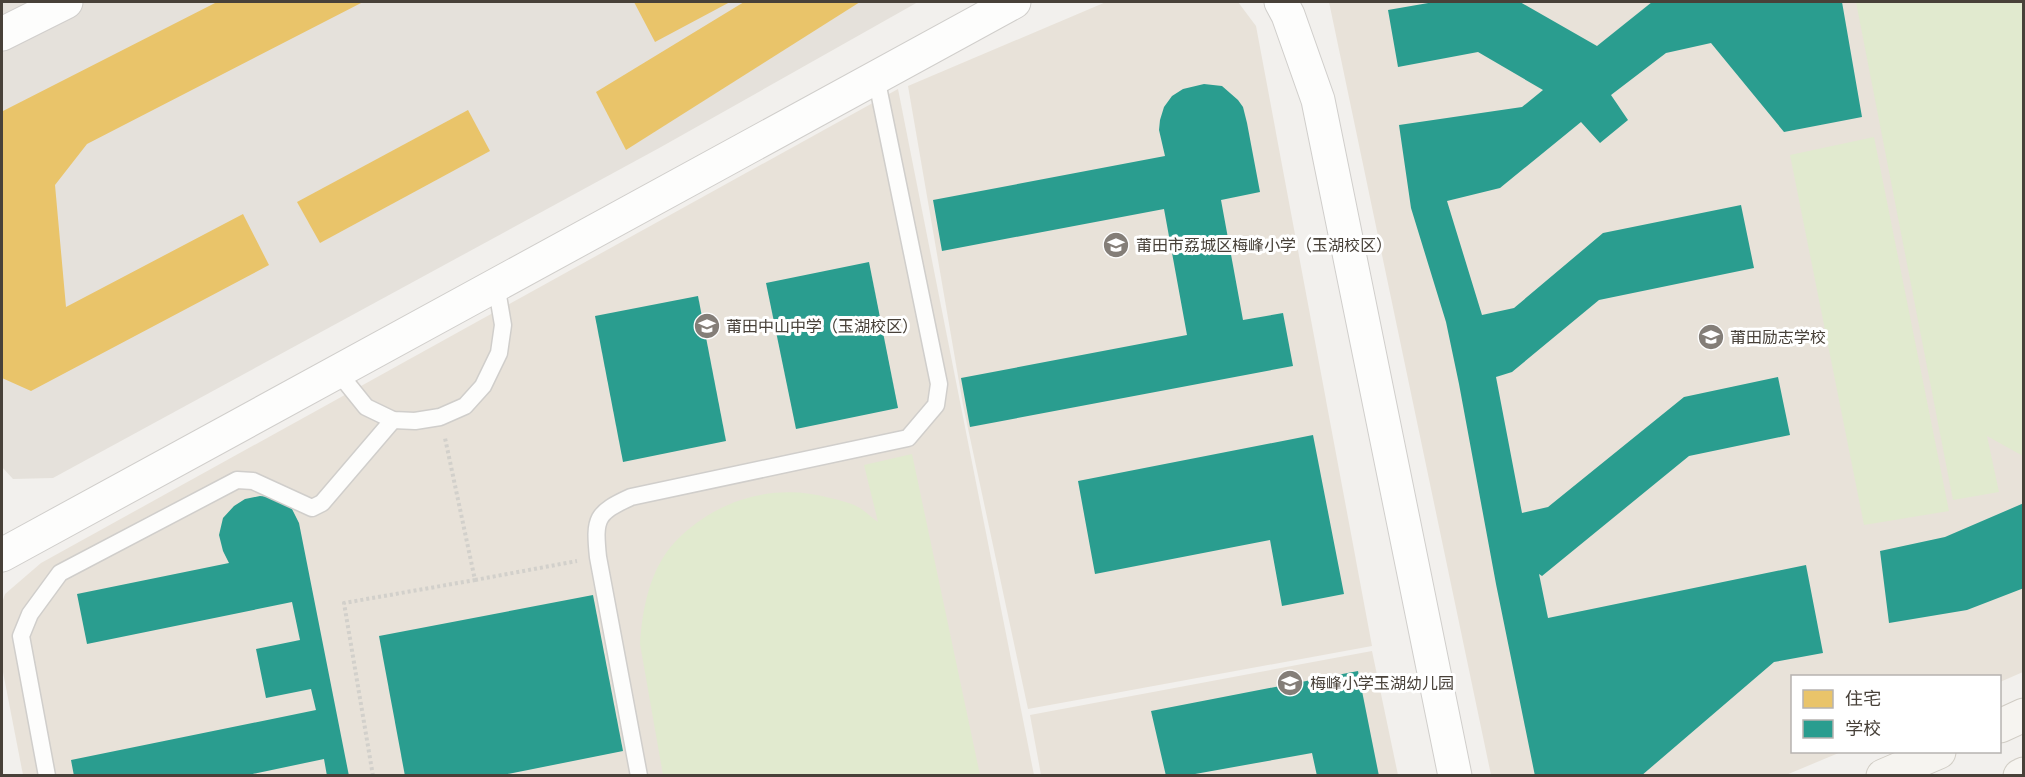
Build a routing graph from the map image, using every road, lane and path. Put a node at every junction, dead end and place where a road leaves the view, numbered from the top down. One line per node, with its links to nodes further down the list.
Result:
1 (66, 2): 4 (street)
2 (1014, 2): 5 (street)
3 (1281, 2): 19 (street)
4 (2, 34)
5 (876, 77): 6 (street); 11 (lane)
6 (496, 284): 7 (street); 8 (lane)
7 (337, 371): 9 (lane); 10 (street)
8 (440, 417): 9 (lane); 12 (path)
9 (393, 420): 16 (lane)
10 (2, 555)
11 (598, 556): 12 (path); 18 (lane)
12 (475, 580): 17 (path)
13 (2024, 715): 14 (street)
14 (2001, 726)
15 (1937, 753): 20 (street)
16 (47, 776)
17 (373, 776)
18 (639, 776)
19 (1455, 776)
20 (1883, 776)

